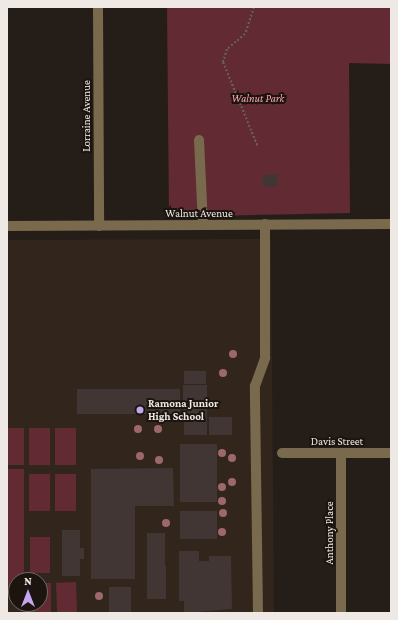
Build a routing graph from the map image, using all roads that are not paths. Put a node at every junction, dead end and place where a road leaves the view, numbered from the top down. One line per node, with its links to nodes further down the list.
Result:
1 (98, 7): 7 (street, Lorraine Avenue)
2 (199, 140): 5 (street)
3 (265, 224): 4 (street, Walnut Avenue); 5 (street, Walnut Avenue); 11 (street)
4 (391, 224)
5 (203, 225): 7 (street, Walnut Avenue)
6 (7, 226): 7 (street, Walnut Avenue)
7 (99, 226)
8 (282, 453): 9 (street, Davis Street)
9 (341, 453): 10 (street, Davis Street); 12 (street, Anthony Place)
10 (391, 453)
11 (258, 613)
12 (341, 613)

